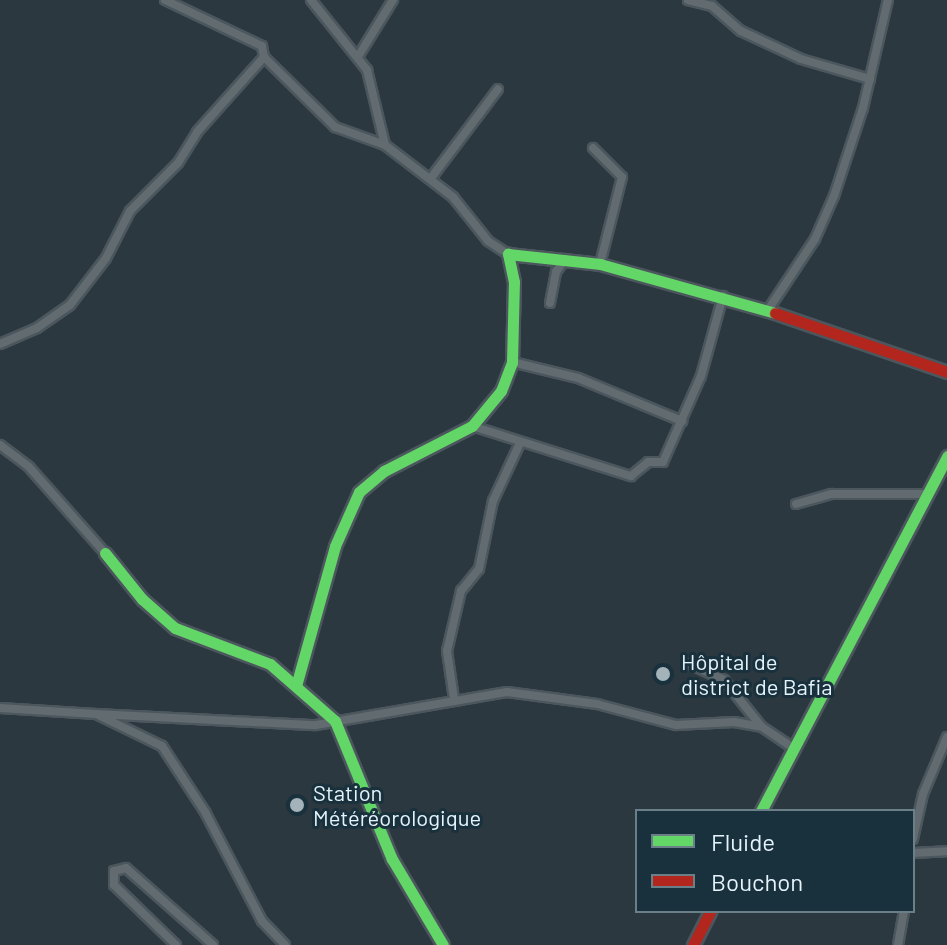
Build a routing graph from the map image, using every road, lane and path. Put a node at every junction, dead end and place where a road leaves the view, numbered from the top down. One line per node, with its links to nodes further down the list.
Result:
1 (165, 0): 7 (street)
2 (311, 0): 6 (street)
3 (393, 0): 6 (street)
4 (688, 0): 8 (street)
5 (888, 0): 8 (street)
6 (359, 55): 10 (street)
7 (264, 57): 10 (street); 19 (street)
8 (870, 79): 18 (street)
9 (498, 89): 12 (street)
10 (385, 145): 12 (street)
11 (593, 148): 15 (street)
12 (431, 178): 13 (street)
13 (508, 254): 14 (street); 20 (street)
14 (567, 258): 15 (street); 17 (street)
15 (600, 264): 16 (street)
16 (723, 296): 18 (street); 22 (street)
17 (550, 303)
18 (768, 310): 21 (street)
19 (0, 344)
20 (512, 362): 22 (street); 23 (street)
21 (947, 372)
22 (682, 421): 24 (street)
23 (472, 426): 24 (street); 31 (street)
24 (520, 443): 32 (street)
25 (0, 445): 29 (street)
26 (947, 456): 27 (street)
27 (927, 494): 28 (street); 38 (street)
28 (796, 504)
29 (105, 553): 31 (street)
30 (690, 664): 36 (street)
31 (296, 686): 35 (street)
32 (454, 699): 35 (street); 36 (street)
33 (0, 708): 34 (street)
34 (96, 714): 35 (street); 47 (street)
35 (335, 721): 48 (street)
36 (762, 727): 38 (street)
37 (947, 737): 40 (street)
38 (793, 748): 39 (street)
39 (765, 809)
40 (915, 830)
41 (947, 851): 42 (street)
42 (915, 853)
43 (709, 913): 49 (street)
44 (904, 913): 50 (street)
45 (176, 945): 46 (street)
46 (213, 945)
47 (285, 945)
48 (443, 945)
49 (693, 945)
50 (898, 945)

